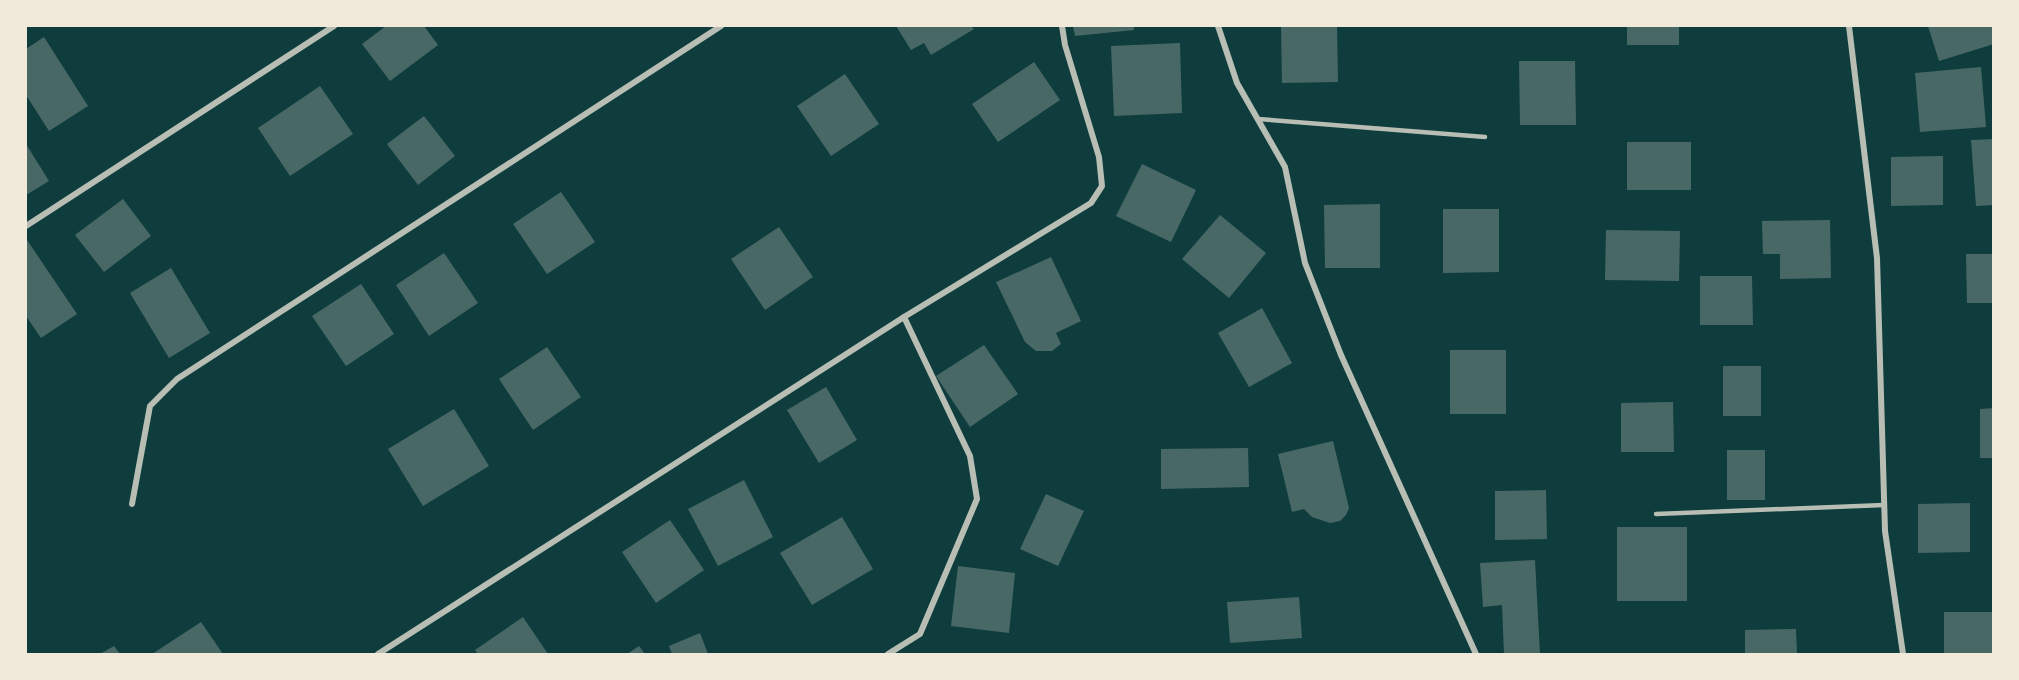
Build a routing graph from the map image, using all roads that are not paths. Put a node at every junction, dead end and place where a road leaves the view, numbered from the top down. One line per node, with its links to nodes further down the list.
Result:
1 (334, 26): 8 (street)
2 (721, 26): 10 (street)
3 (1062, 26): 9 (street)
4 (1218, 26): 6 (street)
5 (1849, 26): 11 (street)
6 (1258, 119): 7 (lane); 15 (street)
7 (1485, 137)
8 (26, 226)
9 (904, 317): 13 (street); 14 (street)
10 (132, 504)
11 (1884, 505): 12 (lane); 16 (street)
12 (1656, 514)
13 (378, 654)
14 (888, 654)
15 (1476, 654)
16 (1904, 654)

